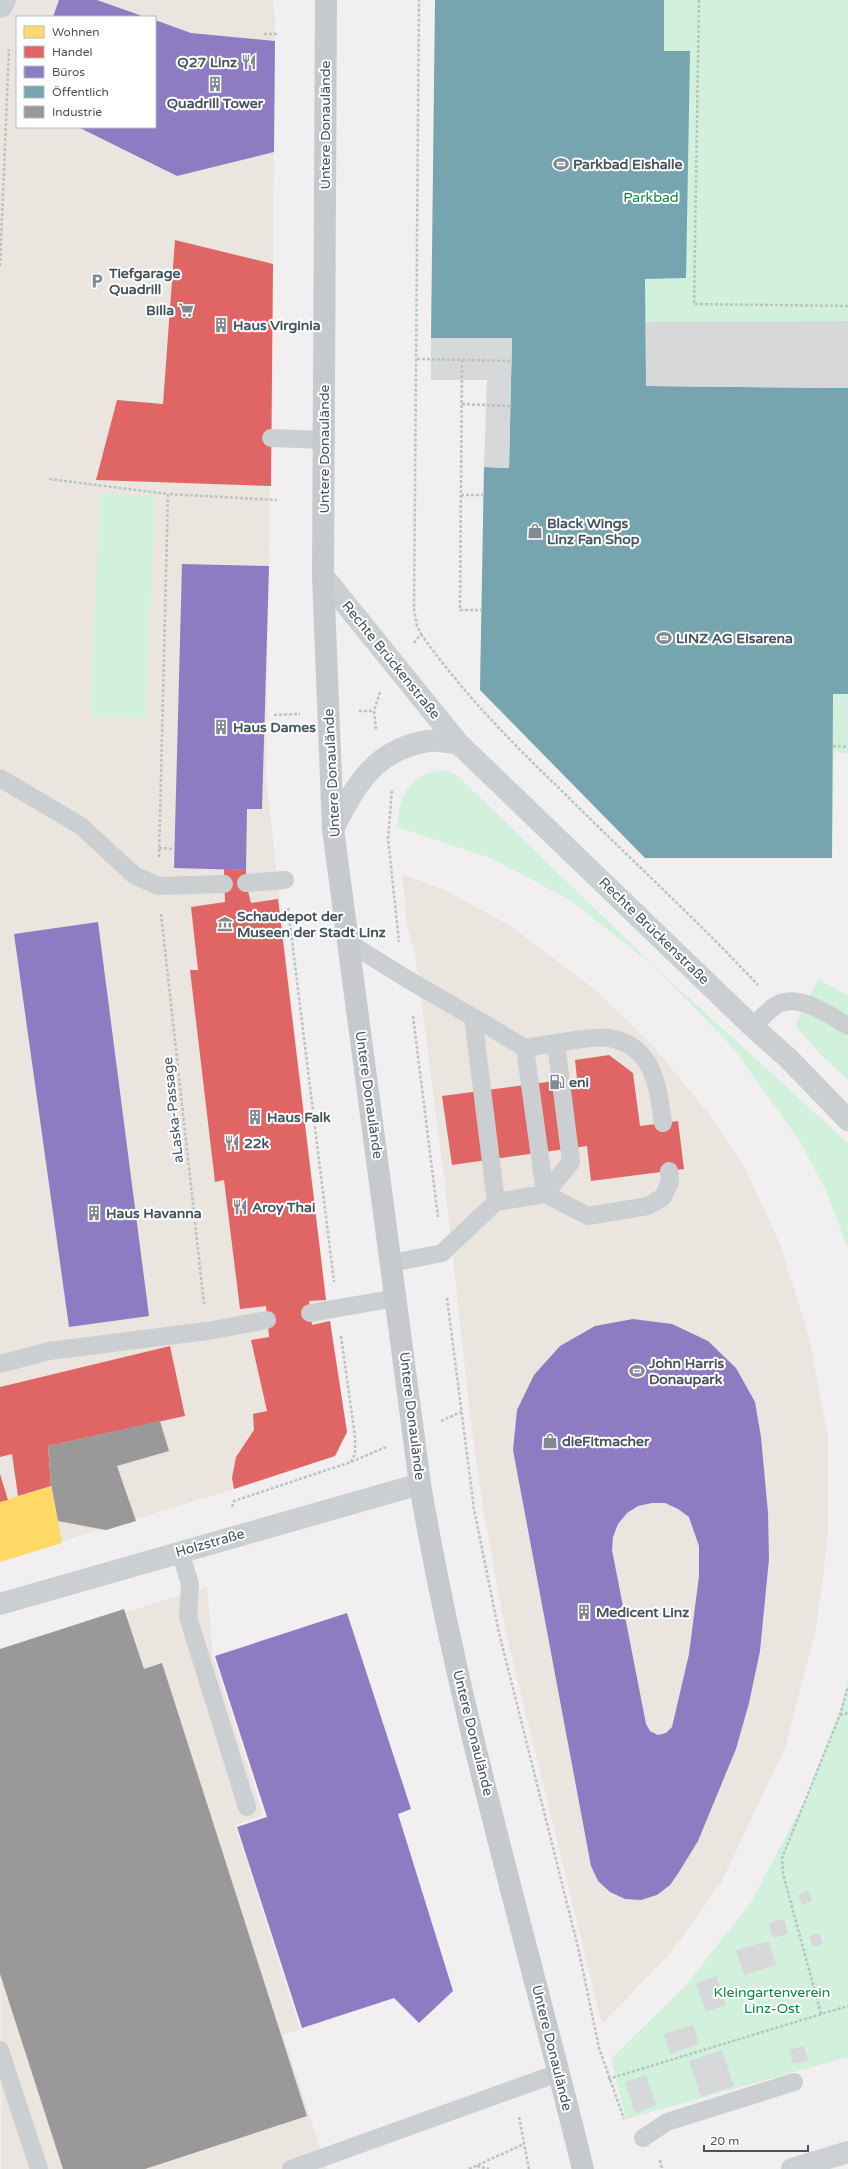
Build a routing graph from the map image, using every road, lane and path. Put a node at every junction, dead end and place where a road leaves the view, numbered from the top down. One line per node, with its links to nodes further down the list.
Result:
1 (7, 0): 5 (lane)
2 (326, 0): 18 (main road, Untere Donaulände)
3 (419, 0): 12 (path)
4 (699, 0): 10 (path)
5 (0, 9)
6 (264, 34): 7 (path)
7 (277, 34)
8 (9, 49): 9 (path)
9 (0, 266)
10 (848, 306)
11 (332, 324): 24 (lane)
12 (416, 359): 13 (path); 27 (path)
13 (462, 360): 14 (path); 15 (path)
14 (512, 361)
15 (462, 404): 16 (path); 21 (path)
16 (511, 406)
17 (271, 438): 18 (lane)
18 (324, 440): 24 (main road, Untere Donaulände)
19 (49, 479): 20 (path)
20 (168, 494): 23 (path); 36 (path, aLaska-Passage)
21 (461, 494): 22 (path); 26 (path)
22 (483, 495)
23 (277, 500)
24 (324, 532): 25 (main road, Untere Donaulände)
25 (323, 576): 28 (street, Rechte Brückenstraße); 35 (main road, Untere Donaulände)
26 (481, 610)
27 (421, 634): 28 (path); 44 (path)
28 (396, 666): 29 (path); 30 (street, Rechte Brückenstraße)
29 (377, 732)
30 (458, 743): 35 (street, Rechte Brückenstraße); 48 (street, Rechte Brückenstraße)
31 (833, 746): 32 (path)
32 (848, 747)
33 (0, 778): 41 (lane)
34 (392, 786): 43 (path)
35 (333, 829): 42 (main road, Untere Donaulände)
36 (160, 848): 37 (path); 41 (path, aLaska-Passage)
37 (174, 849)
38 (285, 880): 39 (lane); 60 (path)
39 (246, 883)
40 (224, 884): 41 (lane)
41 (158, 886): 63 (path, aLaska-Passage)
42 (348, 942): 46 (lane); 57 (main road, Untere Donaulände)
43 (400, 942)
44 (776, 1005): 47 (lane); 48 (lane)
45 (413, 1010): 56 (path)
46 (473, 1017): 50 (lane); 55 (lane)
47 (848, 1026)
48 (753, 1027): 51 (street, Rechte Brückenstraße)
49 (556, 1043): 50 (lane); 52 (lane); 54 (lane)
50 (525, 1048): 54 (lane)
51 (848, 1120)
52 (663, 1123)
53 (669, 1171): 54 (lane)
54 (545, 1194): 55 (lane)
55 (496, 1202): 57 (lane)
56 (438, 1218)
57 (392, 1263): 58 (main road, Untere Donaulände)
58 (396, 1298): 60 (lane); 65 (main road, Untere Donaulände)
59 (447, 1298): 77 (path)
60 (337, 1308): 61 (lane); 66 (path)
61 (310, 1313)
62 (264, 1321): 63 (lane)
63 (207, 1331): 64 (lane)
64 (0, 1364)
65 (420, 1484): 66 (street, Holzstraße); 76 (main road, Untere Donaulände)
66 (221, 1540): 67 (street, Holzstraße)
67 (180, 1551): 68 (street, Holzstraße); 72 (lane)
68 (0, 1604)
69 (848, 1687): 71 (path)
70 (848, 1713): 71 (path)
71 (840, 1715): 74 (path)
72 (247, 1807)
73 (848, 2006): 74 (path)
74 (821, 2014): 77 (path)
75 (0, 2050): 84 (lane)
76 (558, 2073): 85 (lane); 89 (main road, Untere Donaulände)
77 (608, 2079): 80 (path)
78 (794, 2082): 80 (lane)
79 (519, 2116): 81 (path)
80 (643, 2138): 90 (path)
81 (524, 2144): 83 (path); 88 (path)
82 (848, 2152): 91 (main road)
83 (477, 2166): 86 (path); 87 (path)
84 (39, 2169)
85 (291, 2169)
86 (469, 2169)
87 (488, 2169)
88 (529, 2169)
89 (583, 2169)
90 (662, 2169)
91 (792, 2169)

